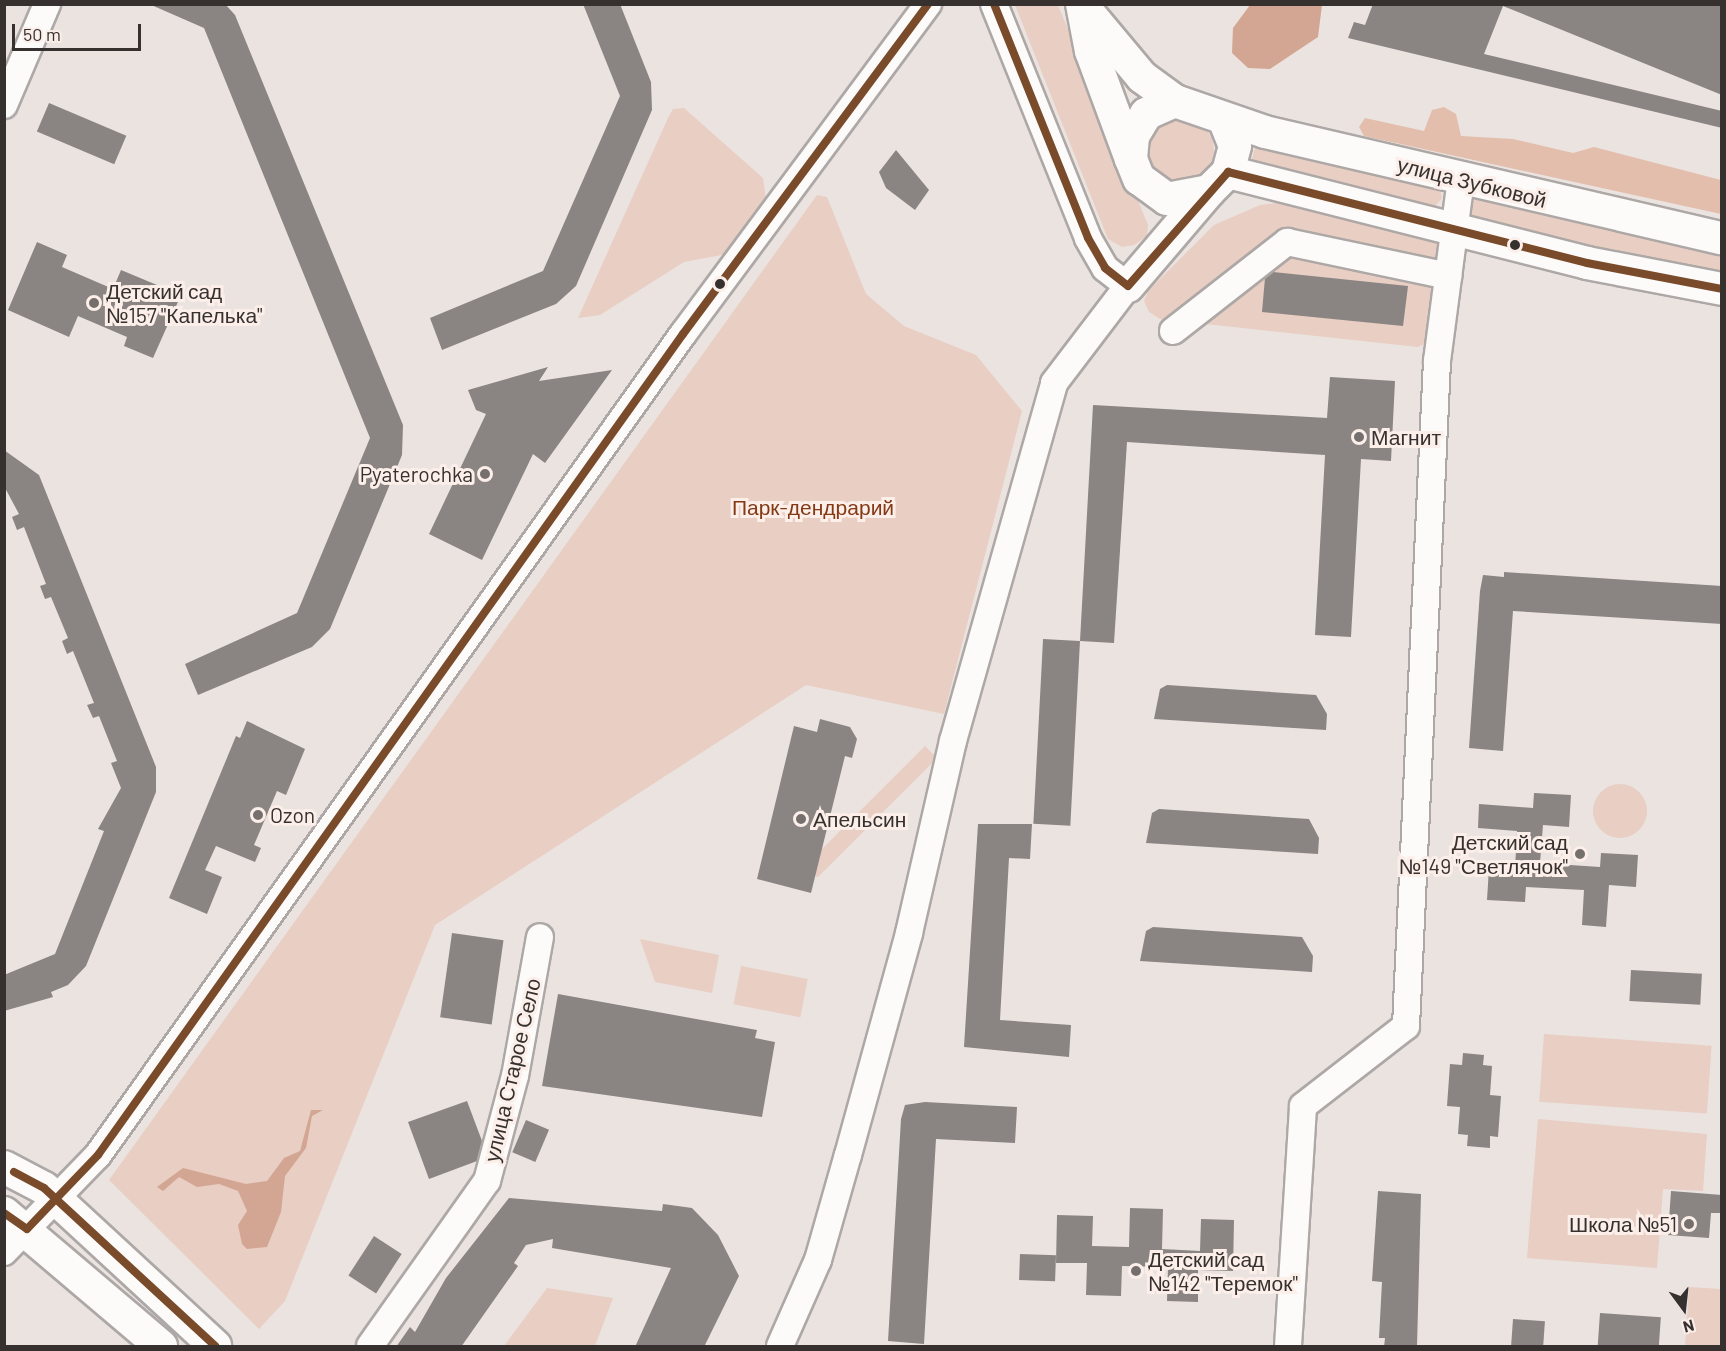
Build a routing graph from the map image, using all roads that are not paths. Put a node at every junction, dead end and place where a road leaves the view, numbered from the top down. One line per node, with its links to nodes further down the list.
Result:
1 (47, 4): 6 (street)
2 (928, 4): 20 (street)
3 (994, 4): 15 (street)
4 (1082, 4): 5 (main road, улица Зубковой); 8 (main road)
5 (1175, 100): 7 (main road, улица Зубковой); 8 (main road)
6 (4, 105)
7 (1224, 119): 9 (main road, улица Зубковой); 10 (main road)
8 (1135, 169): 10 (main road); 13 (main road)
9 (1461, 179): 11 (street); 12 (main road, улица Зубковой)
10 (1219, 182): 11 (main road); 13 (main road)
11 (1453, 231): 14 (street); 16 (main road)
12 (1722, 238)
13 (1166, 243): 15 (main road)
14 (1448, 276): 17 (street); 27 (street)
15 (1128, 286): 26 (street)
16 (1722, 289)
17 (1173, 331)
18 (540, 937): 25 (street, улица Старое Село)
19 (4, 1167): 20 (main road)
20 (57, 1200): 21 (street); 24 (main road)
21 (16, 1221): 22 (street); 23 (main road)
22 (4, 1252)
23 (161, 1347)
24 (215, 1347)
25 (370, 1347)
26 (780, 1347)
27 (1288, 1347)

